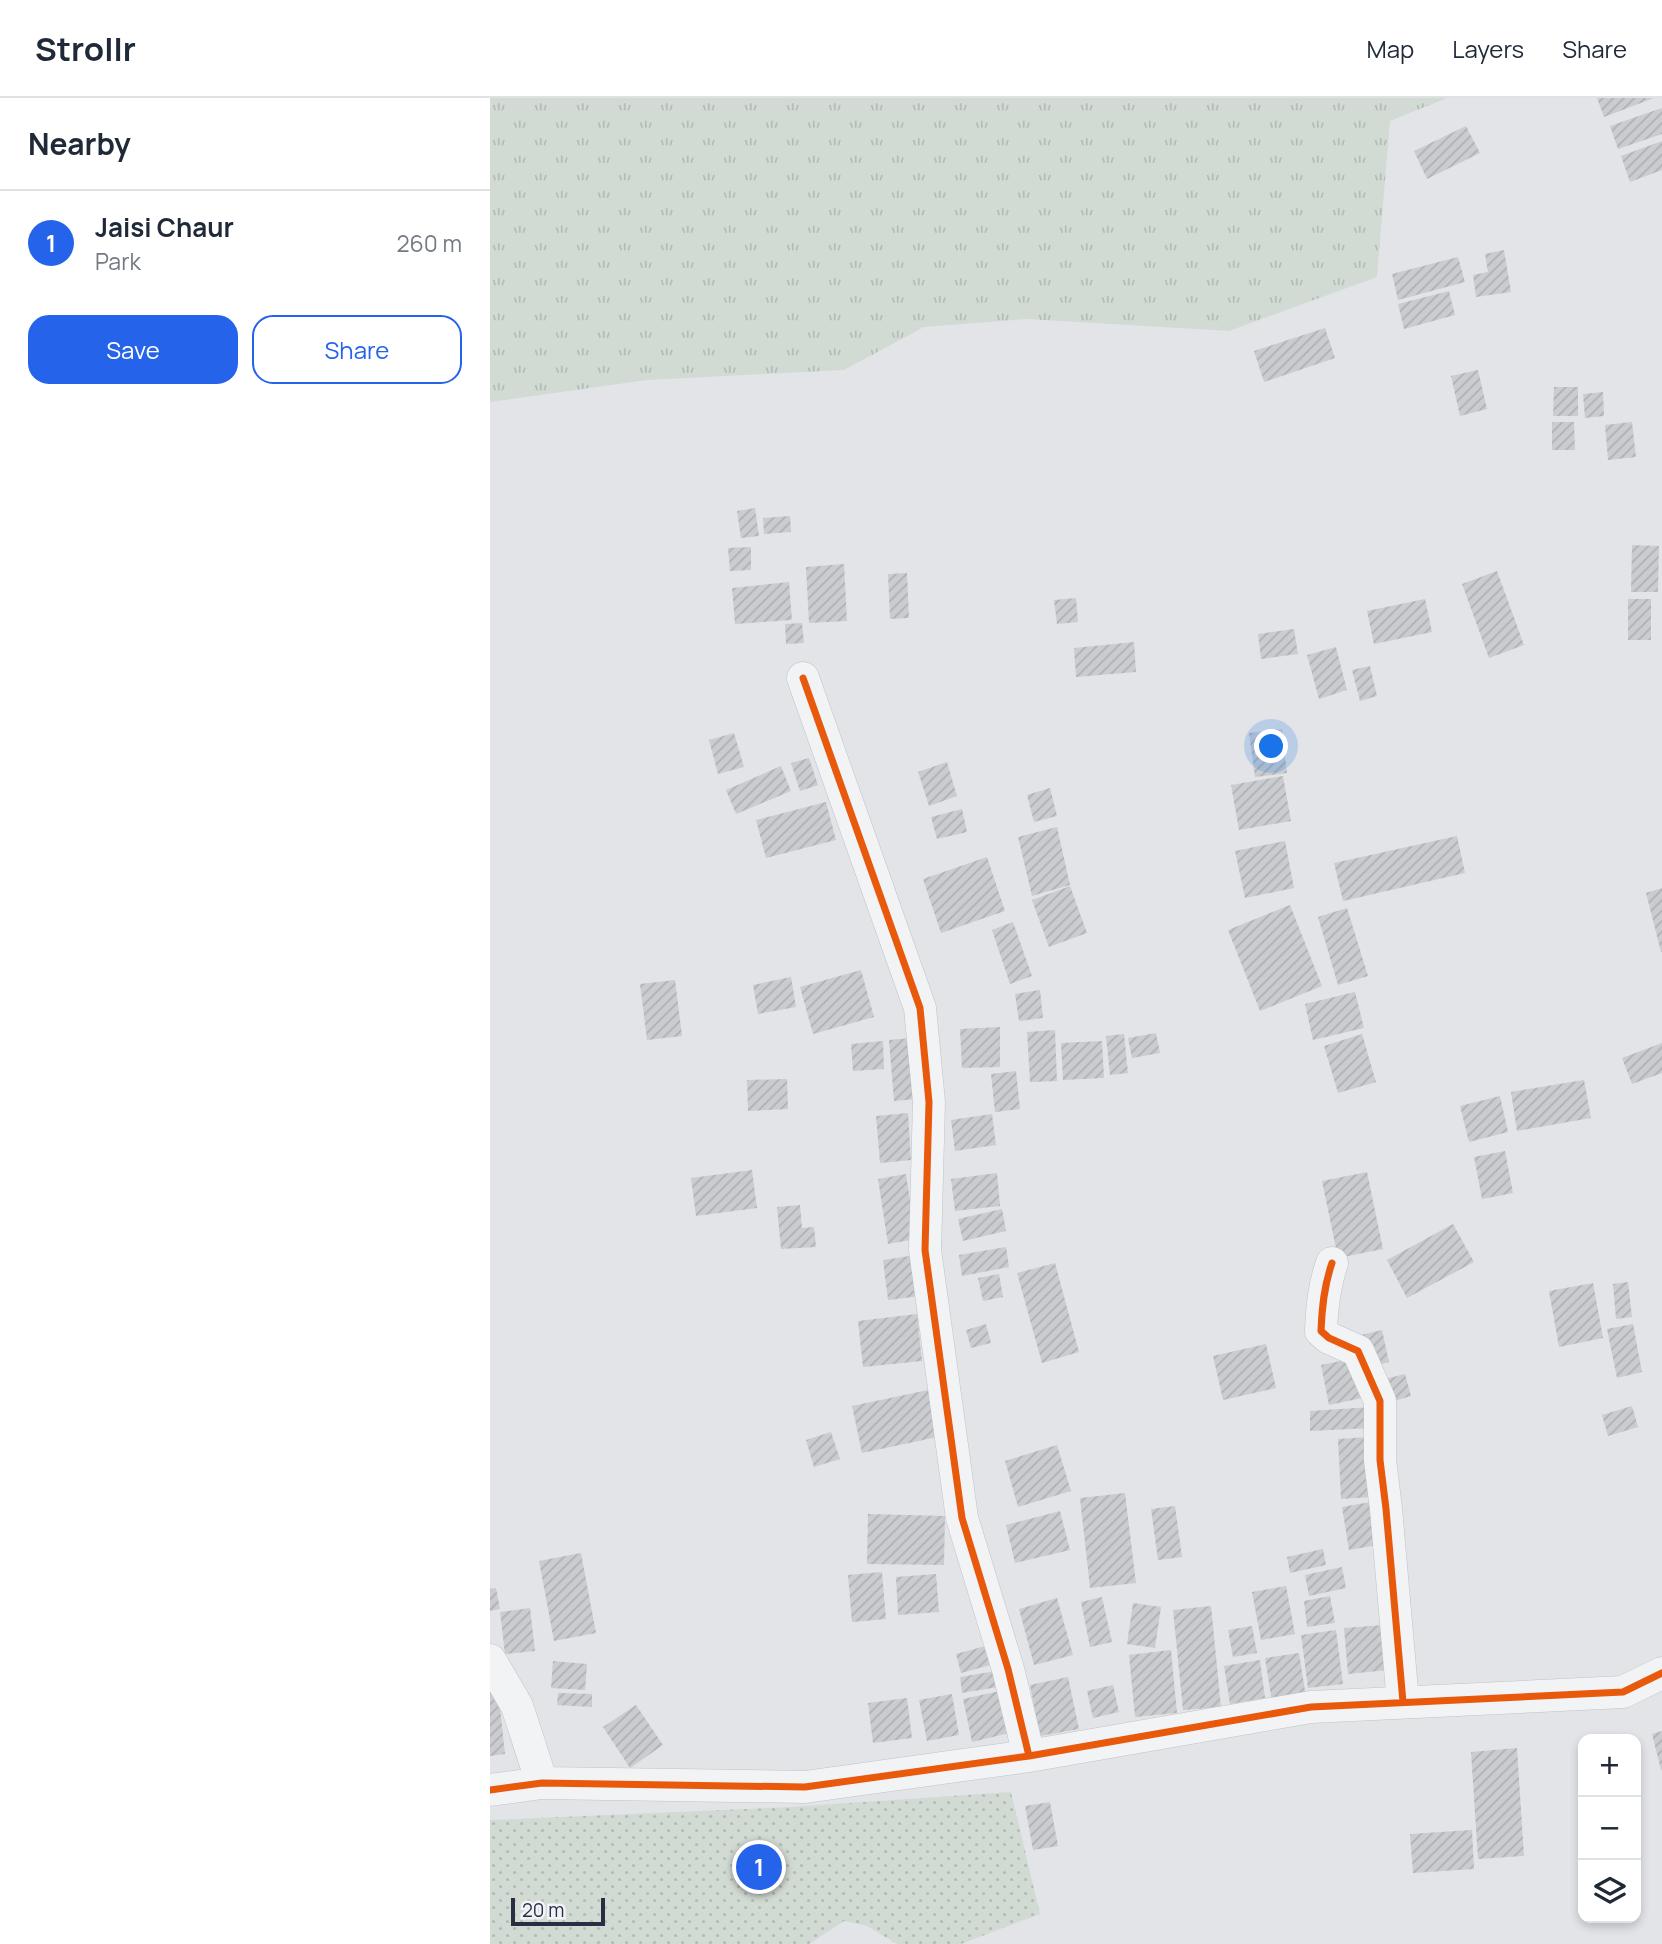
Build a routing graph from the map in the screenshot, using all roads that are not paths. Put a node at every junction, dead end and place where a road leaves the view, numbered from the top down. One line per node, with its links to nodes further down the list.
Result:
1 (803, 678): 6 (street)
2 (1332, 1263): 5 (street)
3 (490, 1660): 7 (street)
4 (1662, 1673): 5 (street)
5 (1403, 1703): 6 (street)
6 (1029, 1756): 7 (street)
7 (542, 1783): 8 (street)
8 (490, 1790)

